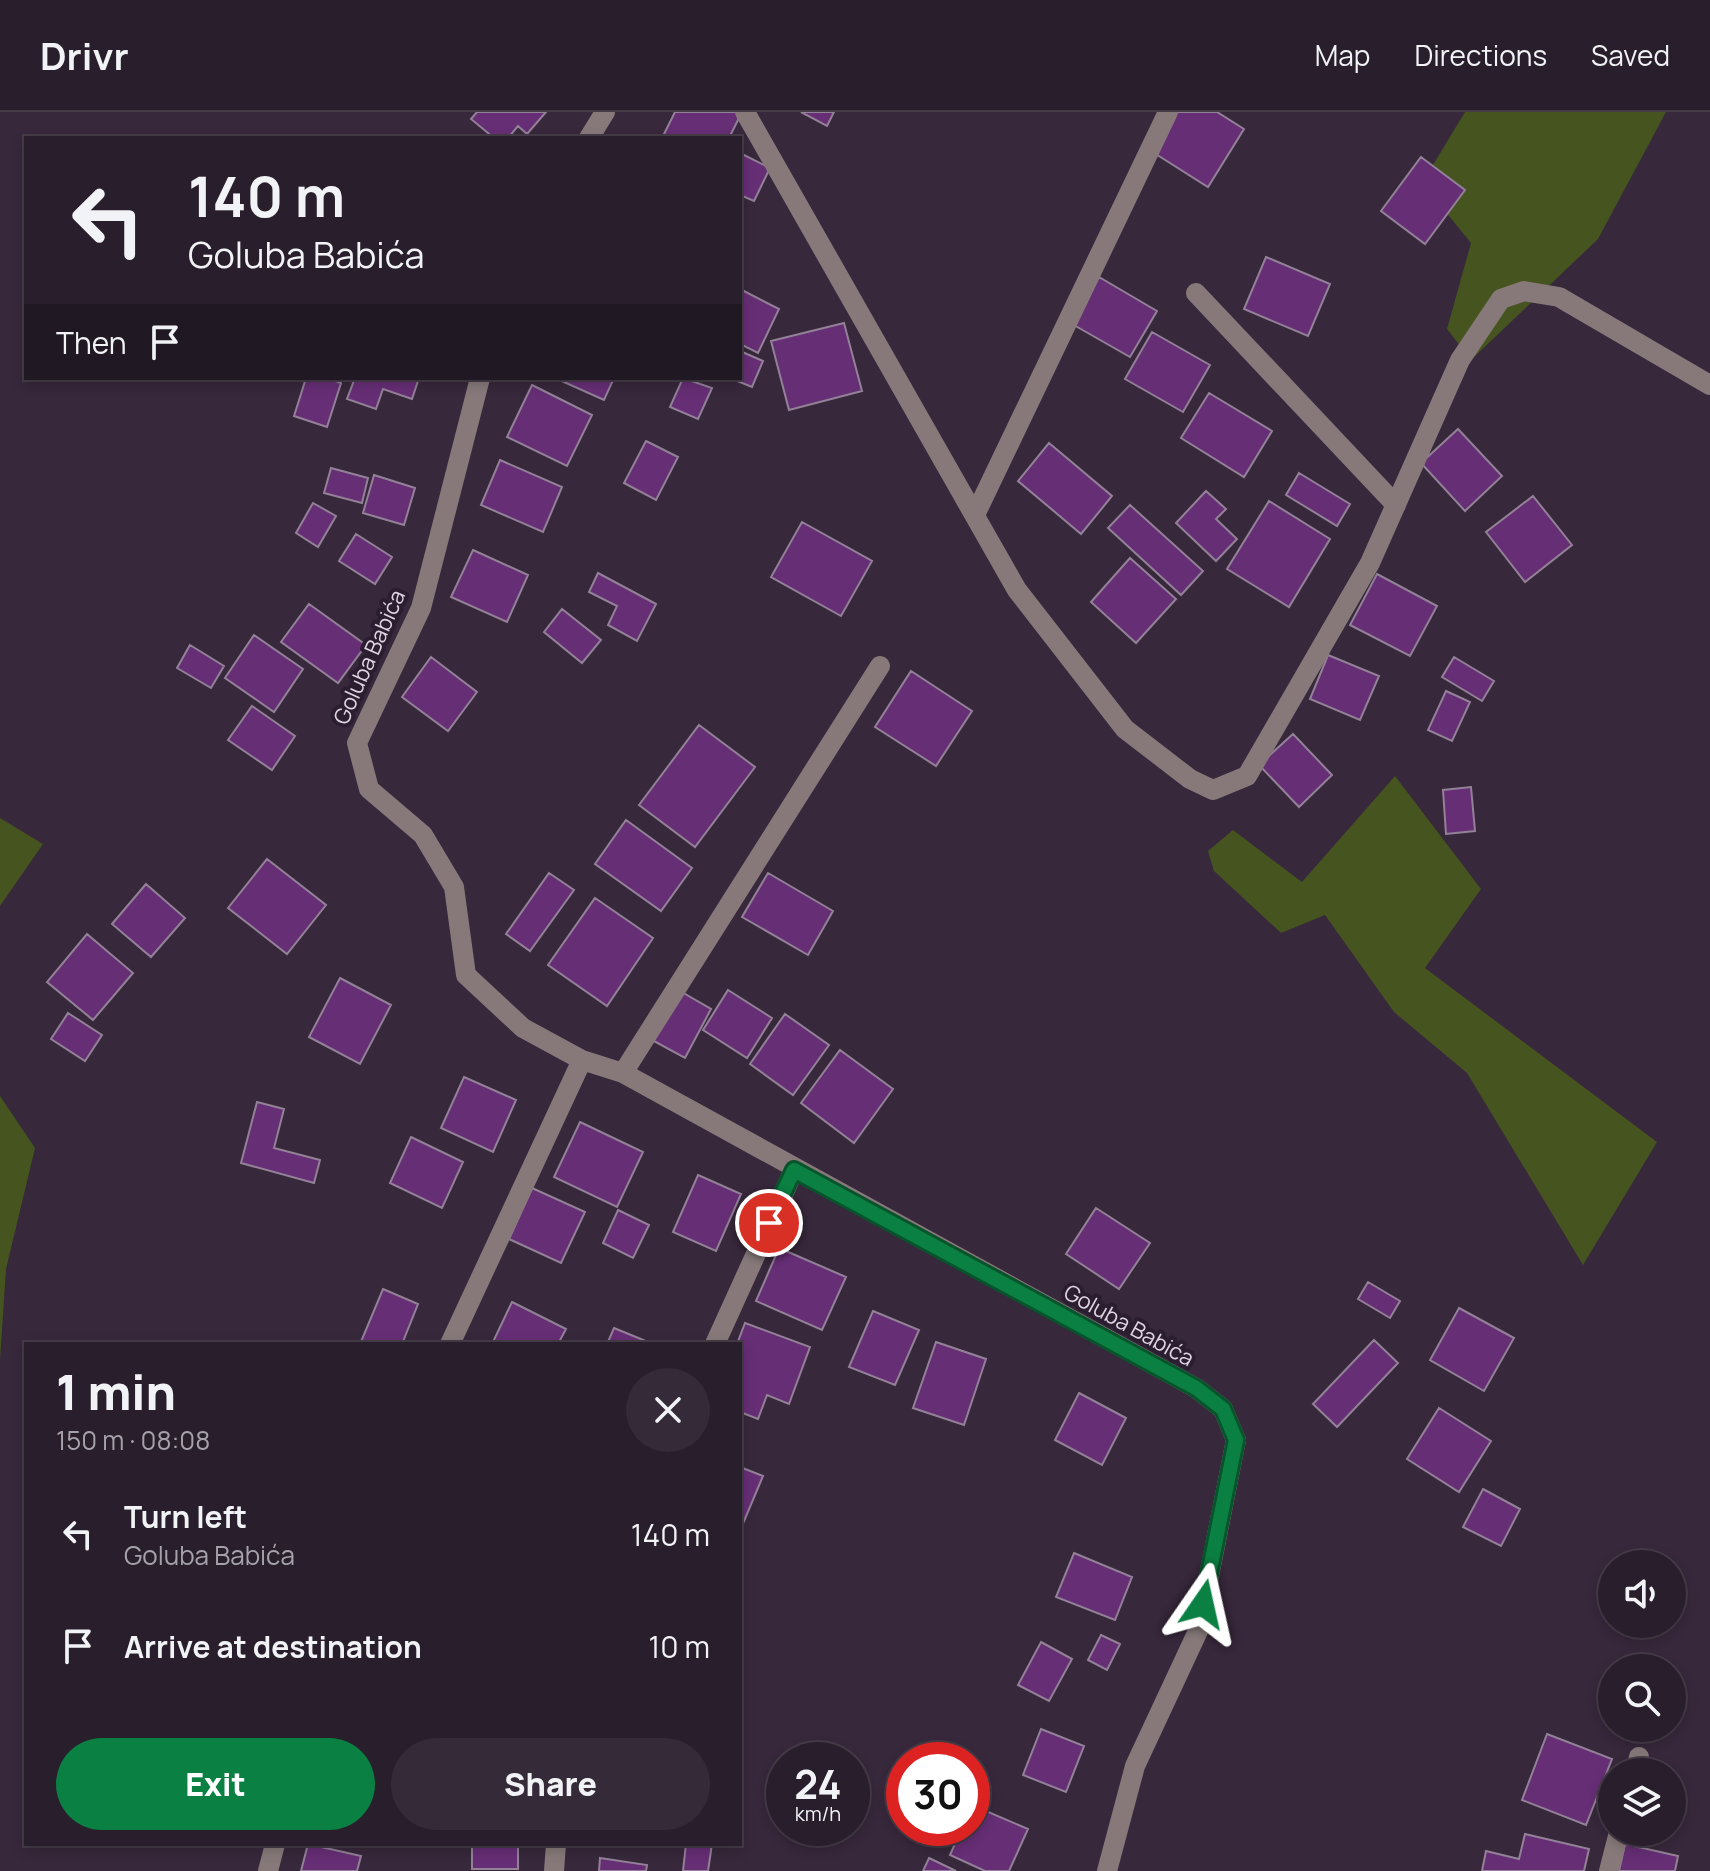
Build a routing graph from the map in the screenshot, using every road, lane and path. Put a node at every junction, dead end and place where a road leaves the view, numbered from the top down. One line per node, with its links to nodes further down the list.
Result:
1 (605, 112): 4 (street)
2 (745, 112): 9 (street)
3 (1168, 112): 9 (street)
4 (590, 136)
5 (1196, 293): 8 (street)
6 (479, 380): 11 (street, Goluba Babića)
7 (1710, 385): 8 (street)
8 (1396, 505): 9 (street)
9 (975, 515)
10 (880, 666): 12 (street)
11 (582, 1060): 12 (street, Goluba Babića); 14 (street)
12 (623, 1073): 13 (street, Goluba Babića)
13 (794, 1170): 15 (street); 21 (street, Goluba Babića)
14 (451, 1342)
15 (716, 1342)
16 (274, 1846): 19 (street)
17 (556, 1846): 20 (street)
18 (1615, 1846): 22 (street)
19 (268, 1871)
20 (554, 1871)
21 (1107, 1871)
22 (1609, 1871)

